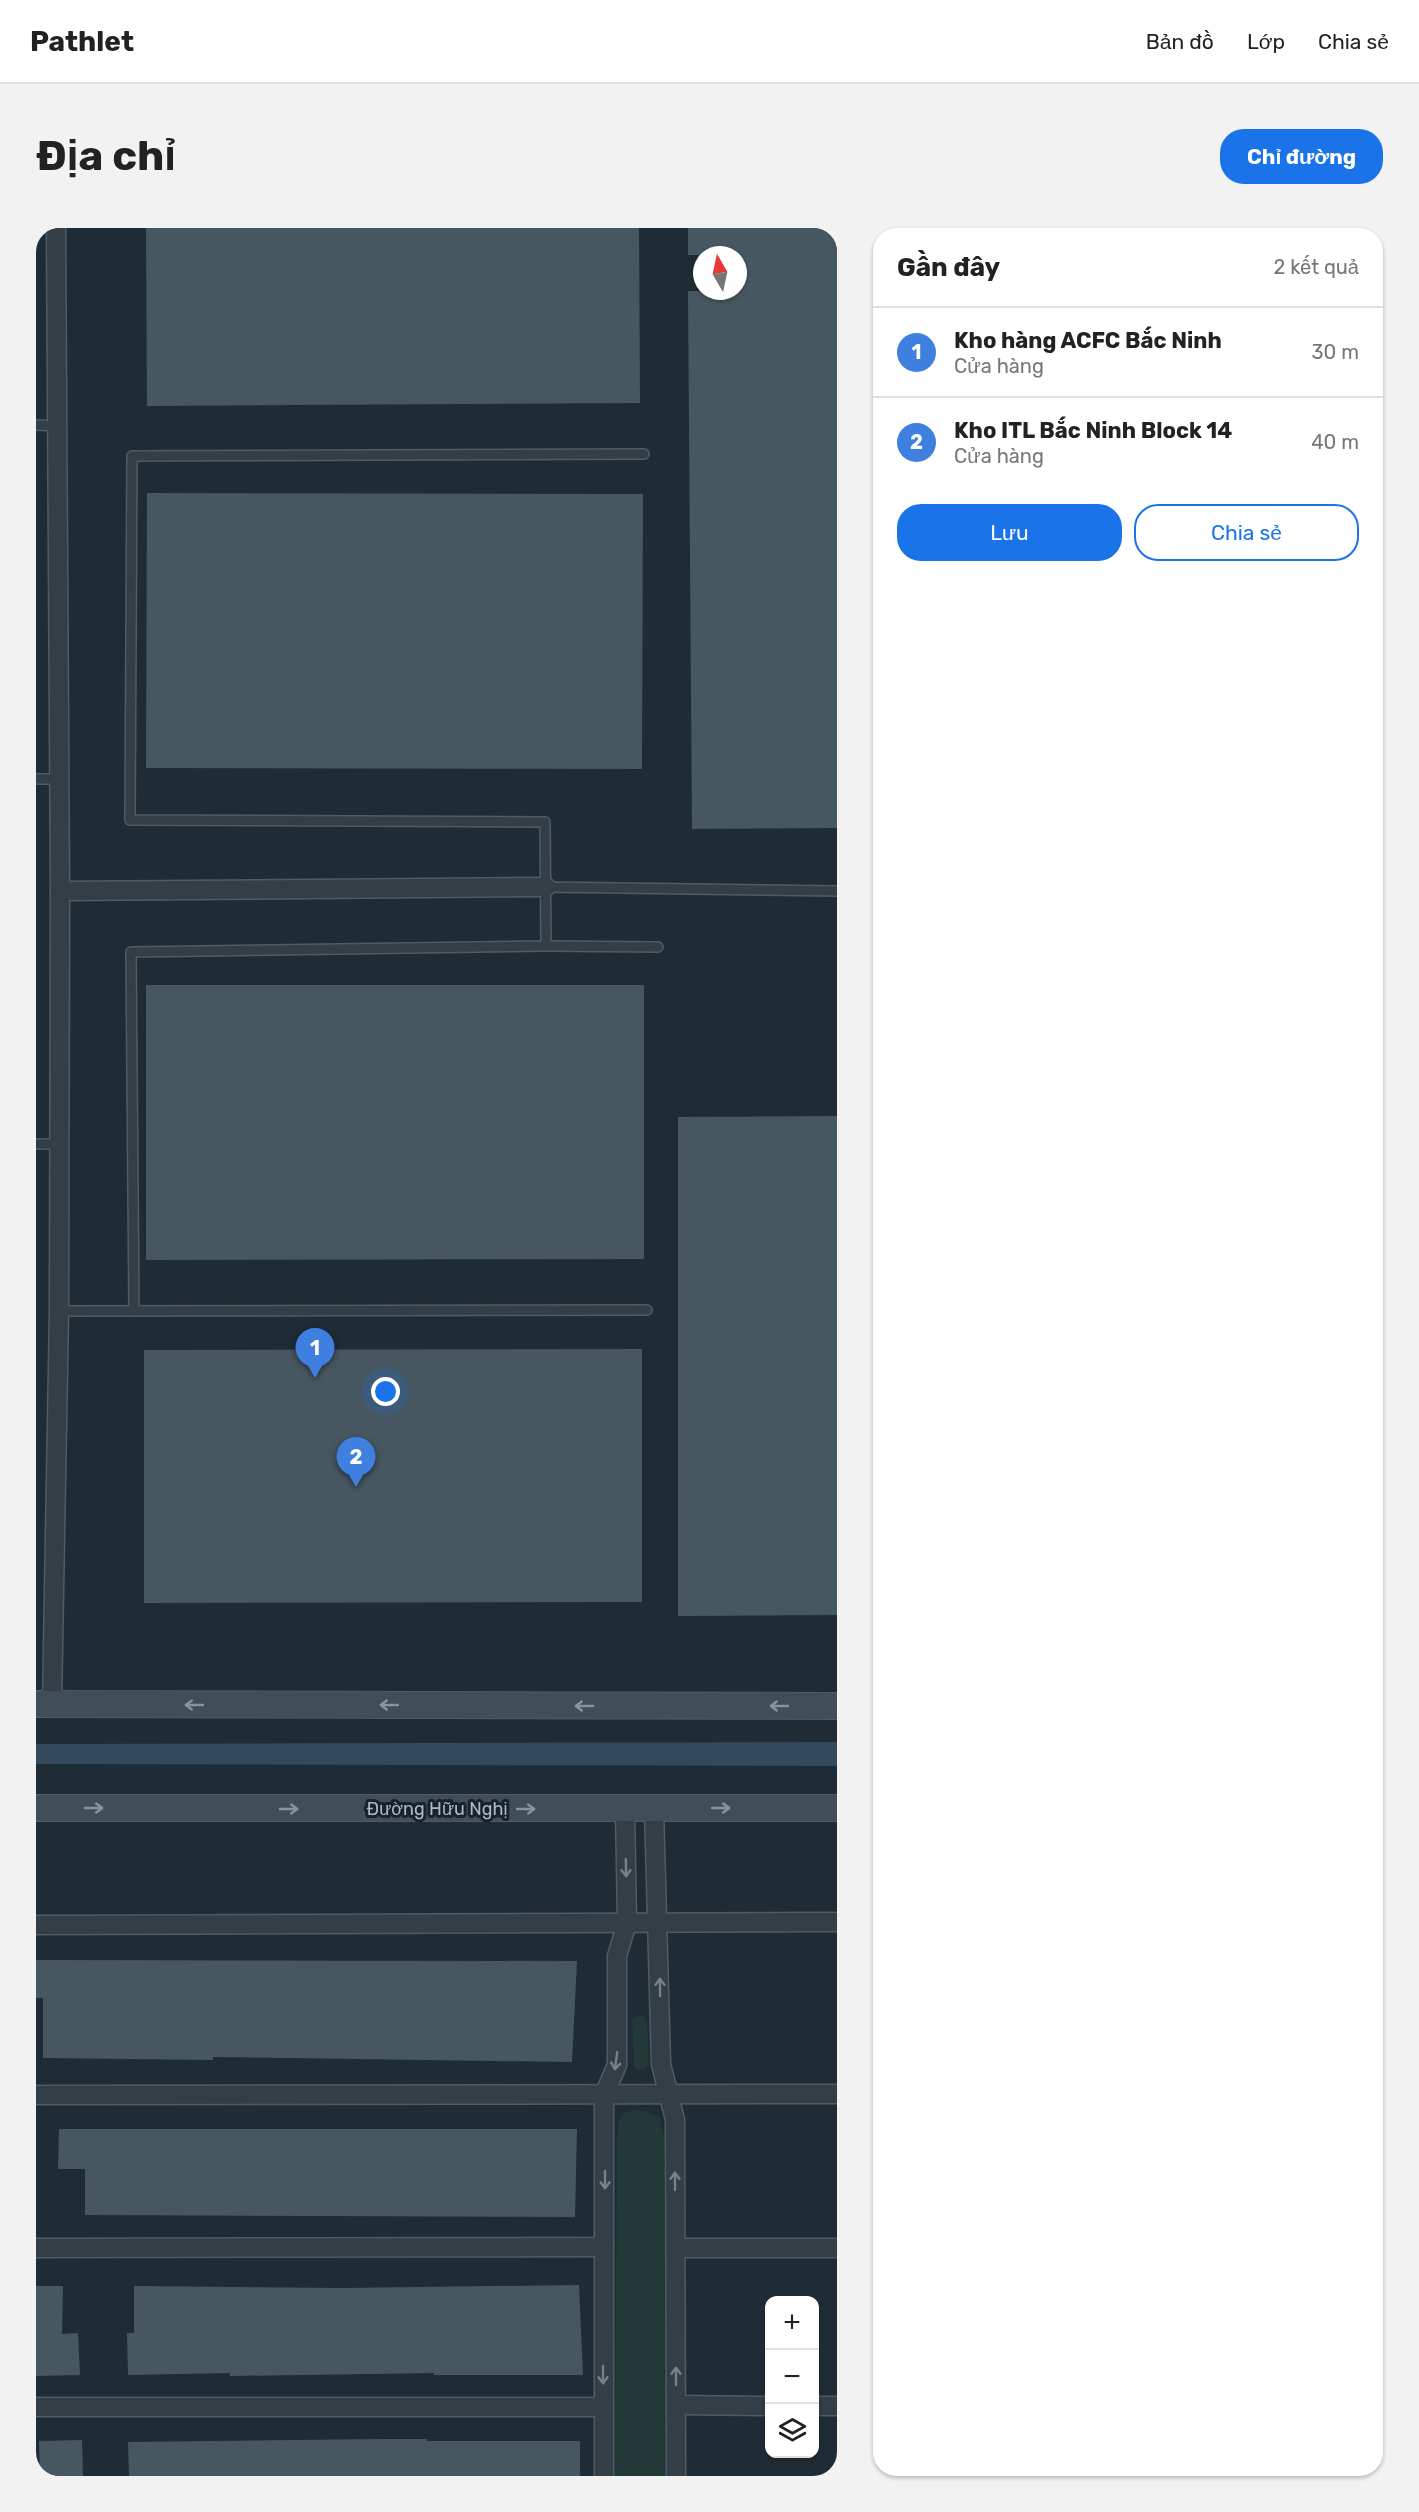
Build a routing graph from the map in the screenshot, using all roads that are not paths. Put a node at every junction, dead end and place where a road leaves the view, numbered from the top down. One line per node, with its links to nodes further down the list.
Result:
1 (56, 228): 3 (street)
2 (36, 425): 3 (lane)
3 (56, 426): 6 (street)
4 (644, 454): 7 (lane)
5 (36, 779): 6 (lane)
6 (58, 779): 8 (street)
7 (546, 887): 8 (street); 9 (lane); 10 (lane)
8 (60, 891): 13 (street)
9 (837, 891)
10 (546, 946): 11 (lane); 16 (lane)
11 (658, 947)
12 (36, 1144): 13 (lane)
13 (58, 1144): 15 (street)
14 (647, 1310): 16 (lane)
15 (59, 1311): 16 (lane); 17 (street)
16 (134, 1311)
17 (44, 1704): 18 (main road, one-way to 17)
18 (837, 1706)
19 (36, 1808): 21 (main road, Đường Hữu Nghị, one-way to 21)
20 (837, 1808): 22 (main road, Đường Hữu Nghị, one-way to 20)
21 (625, 1809): 22 (main road, Đường Hữu Nghị); 24 (street, one-way to 24)
22 (654, 1809): 25 (street)
23 (837, 1922): 25 (street)
24 (627, 1923): 25 (street); 26 (street); 30 (street, one-way to 30)
25 (656, 1923): 27 (street, one-way to 25)
26 (36, 1925)
27 (669, 2094): 28 (street); 30 (street); 33 (street, one-way to 27)
28 (837, 2094)
29 (36, 2095): 30 (street)
30 (604, 2095): 31 (street, one-way to 31)
31 (604, 2247): 32 (street); 40 (street, one-way to 40)
32 (36, 2248)
33 (676, 2248): 34 (street); 35 (street, one-way to 33)
34 (837, 2248)
35 (676, 2405): 36 (street); 42 (street)
36 (765, 2406)
37 (819, 2406): 38 (street)
38 (837, 2406)
39 (36, 2407): 40 (street)
40 (603, 2407): 41 (street)
41 (604, 2476)
42 (676, 2476)

